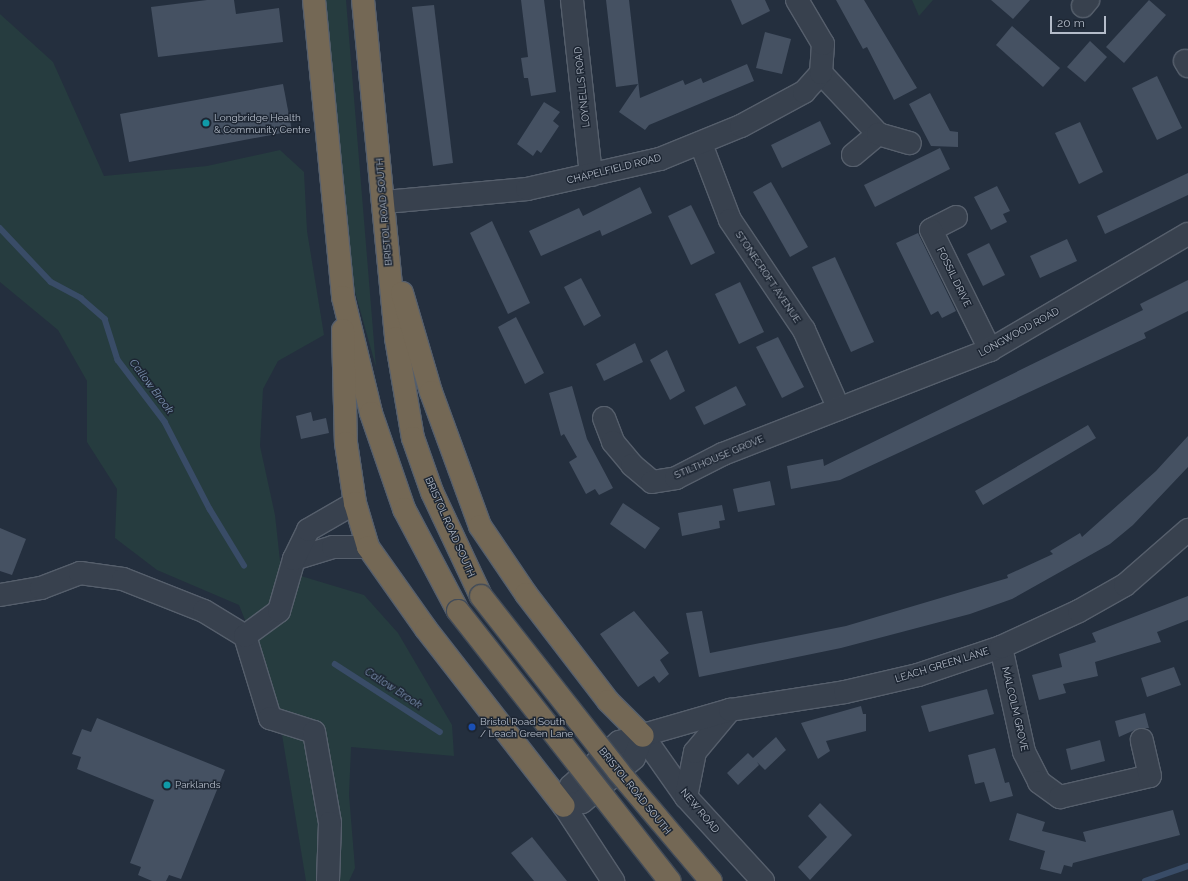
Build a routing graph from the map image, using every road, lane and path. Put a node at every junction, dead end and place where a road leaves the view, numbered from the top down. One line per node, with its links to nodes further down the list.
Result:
1 (314, 0): 15 (highway)
2 (363, 0): 11 (highway, BRISTOL ROAD SOUTH)
3 (572, 0): 10 (street, LOYNELLS ROAD)
4 (797, 0): 5 (street)
5 (821, 73): 6 (street); 8 (street, CHAPELFIELD ROAD)
6 (878, 134): 7 (street); 9 (street)
7 (910, 143)
8 (701, 144): 10 (street, CHAPELFIELD ROAD); 17 (street, STONECROFT AVENUE)
9 (853, 155)
10 (591, 175): 11 (street, CHAPELFIELD ROAD)
11 (384, 202): 14 (highway, BRISTOL ROAD SOUTH)
12 (956, 217): 16 (street, FOSSIL DRIVE)
13 (1188, 234): 16 (street, LONGWOOD ROAD)
14 (386, 242): 27 (highway); 34 (highway, BRISTOL ROAD SOUTH, bridge)
15 (343, 297): 19 (highway); 33 (highway, bridge)
16 (990, 350): 17 (street, LONGWOOD ROAD)
17 (839, 409): 18 (street, STILTHOUSE GROVE)
18 (604, 418)
19 (354, 503): 21 (highway); 22 (street)
20 (1188, 530): 25 (street, LEACH GREEN LANE)
21 (368, 547): 22 (street); 30 (highway)
22 (294, 559): 24 (street)
23 (0, 595): 24 (street)
24 (245, 636): 31 (street)
25 (1000, 647): 26 (street, LEACH GREEN LANE); 28 (street, MALCOLM GROVE)
26 (730, 710): 27 (street, LEACH GREEN LANE); 29 (street)
27 (643, 736): 29 (street, NEW ROAD); 30 (street)
28 (1142, 740)
29 (686, 797): 35 (street, NEW ROAD)
30 (564, 806): 32 (street)
31 (328, 881)
32 (613, 881)
33 (670, 881)
34 (710, 881)
35 (762, 881)

